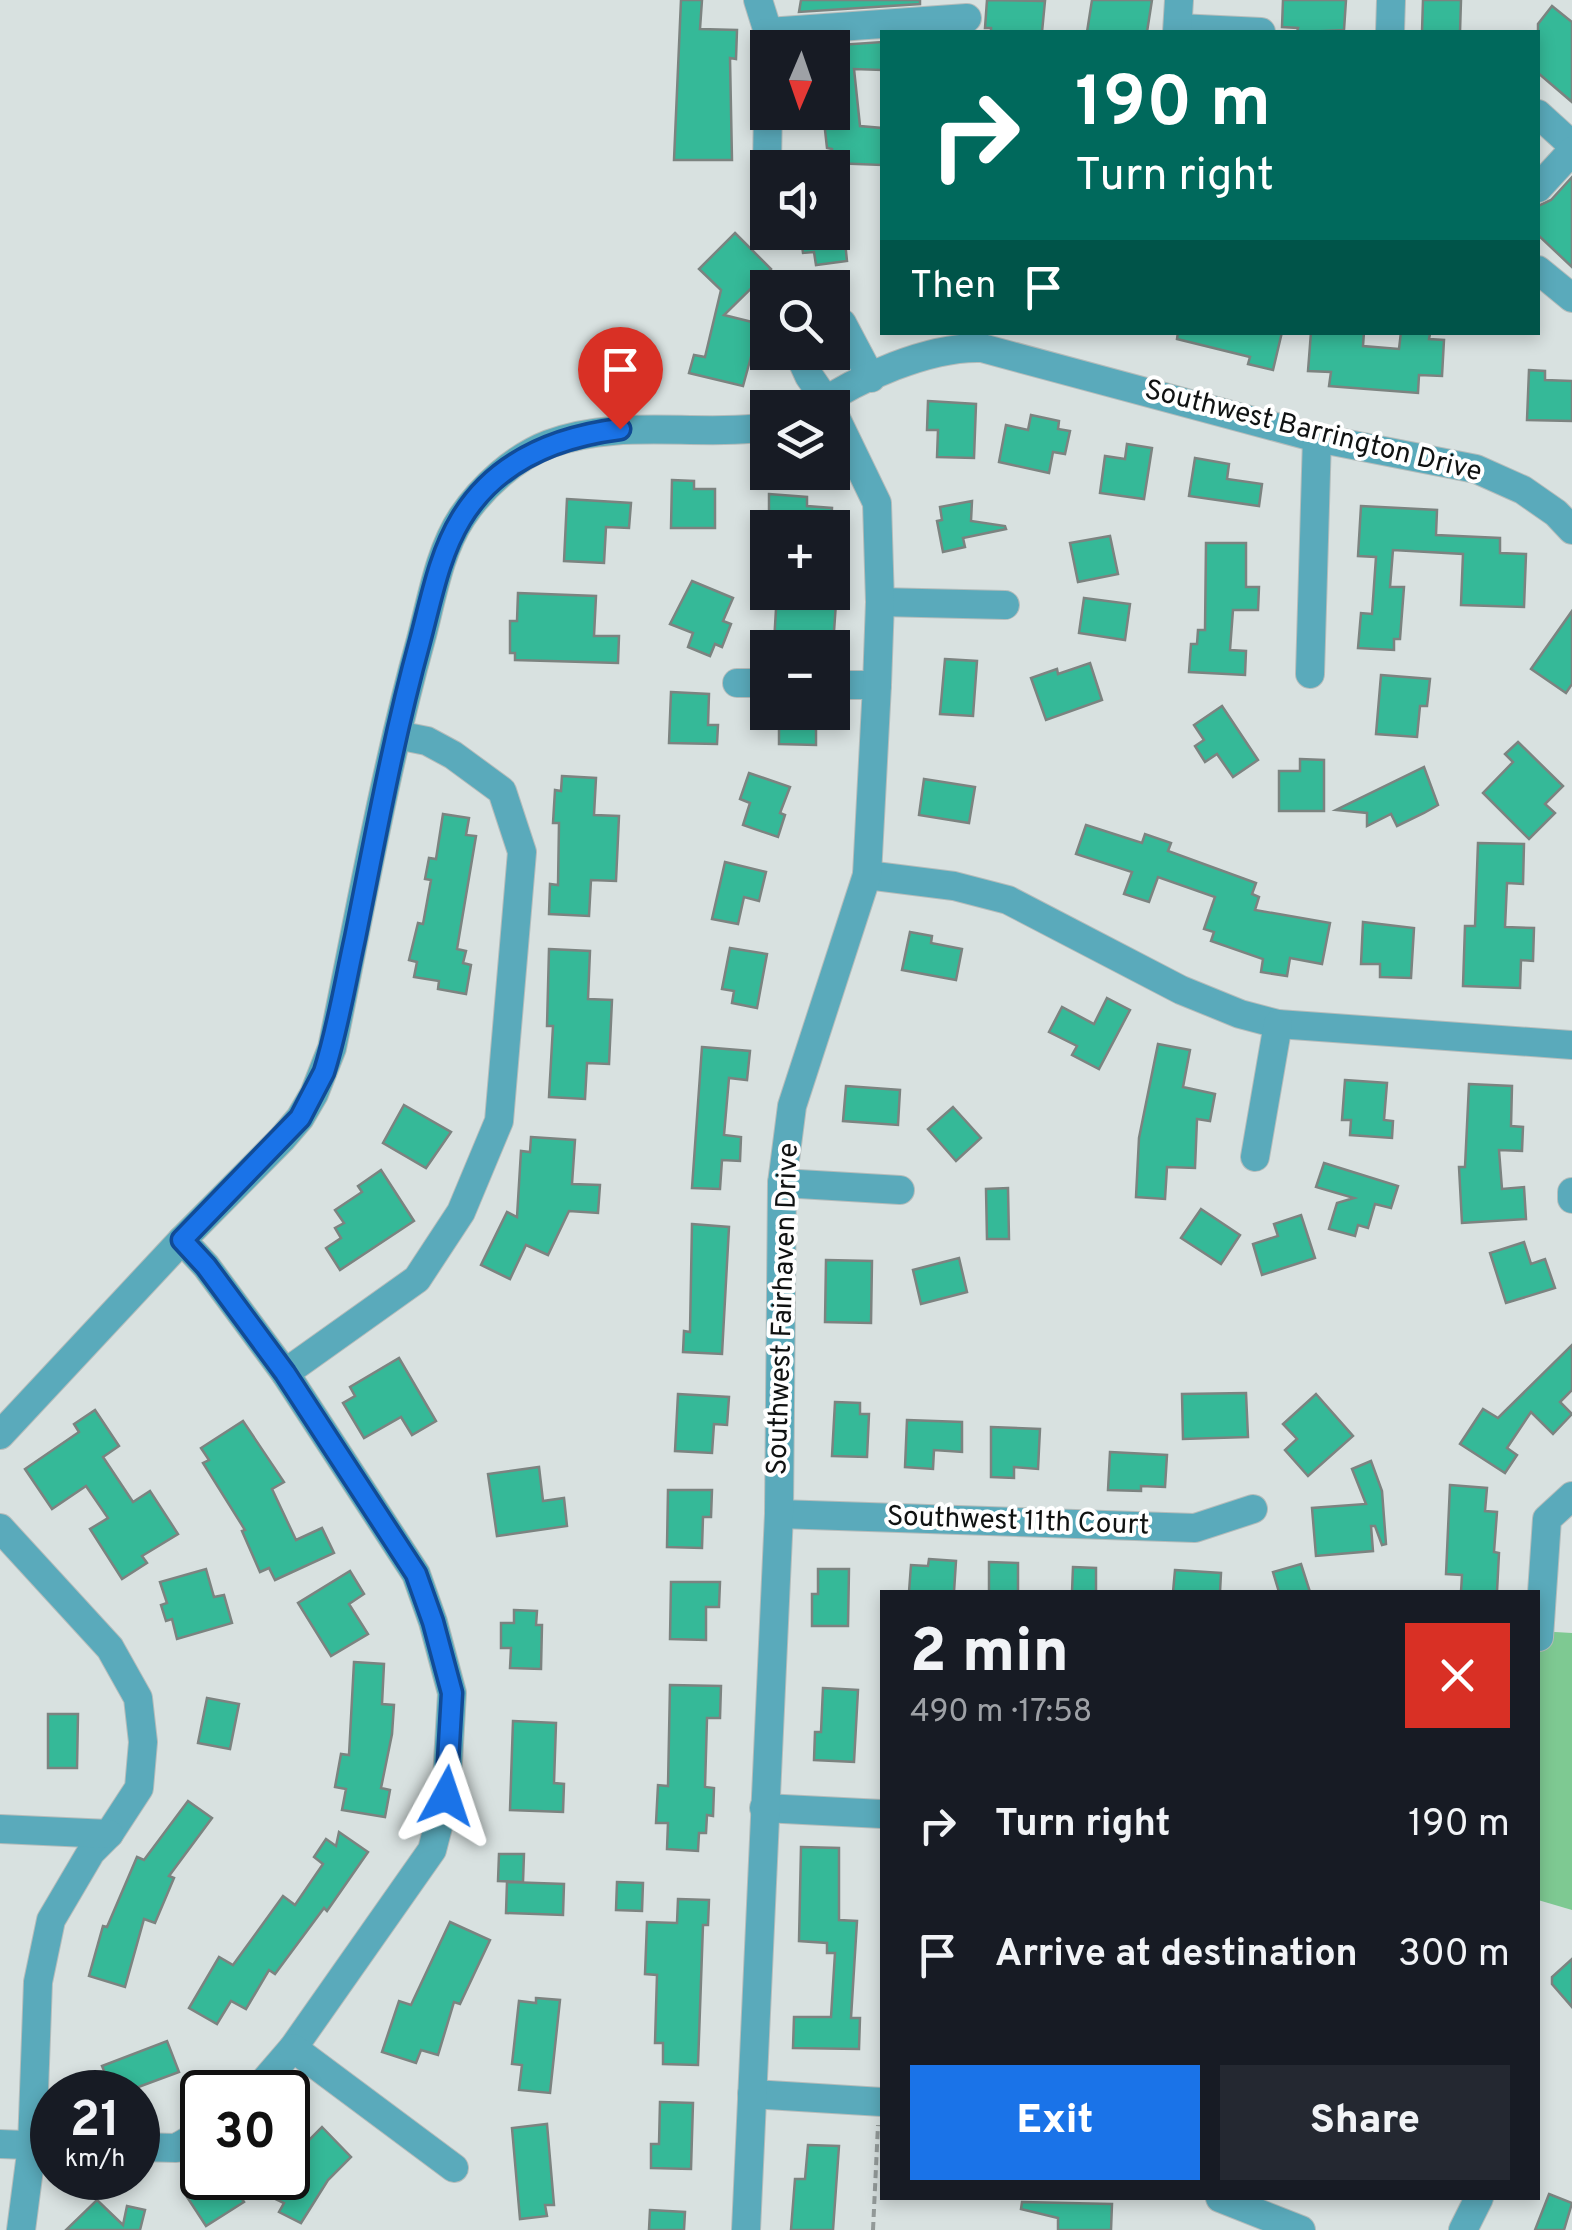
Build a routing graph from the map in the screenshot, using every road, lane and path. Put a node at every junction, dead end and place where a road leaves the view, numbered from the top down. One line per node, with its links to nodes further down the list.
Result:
1 (758, 0): 5 (street)
2 (1391, 0): 8 (street)
3 (966, 17): 6 (street)
4 (1178, 20): 7 (street)
5 (766, 30)
6 (850, 30)
7 (1248, 30)
8 (1390, 30)
9 (1540, 116): 10 (street)
10 (1572, 148): 11 (street)
11 (1540, 186)
12 (1540, 272): 13 (street)
13 (1572, 298)
14 (850, 339): 15 (street)
15 (871, 378): 16 (street, Southwest Barrington Drive); 18 (street, Southwest Barrington Drive)
16 (850, 391)
17 (750, 430): 28 (street)
18 (1316, 438): 20 (street, Southwest Barrington Drive); 23 (street)
19 (850, 452): 21 (street, Southwest Fairhaven Drive)
20 (1572, 530)
21 (880, 602): 22 (street); 27 (street, Southwest Fairhaven Drive)
22 (1005, 605)
23 (1310, 674)
24 (736, 683): 25 (street)
25 (750, 683)
26 (850, 685): 27 (street)
27 (877, 686): 29 (street, Southwest Fairhaven Drive)
28 (397, 735): 35 (street); 36 (street)
29 (867, 875): 30 (street); 33 (street, Southwest Fairhaven Drive)
30 (1278, 1024): 31 (street); 32 (street)
31 (1572, 1045)
32 (1255, 1157)
33 (782, 1183): 34 (street); 40 (street, Southwest Fairhaven Drive)
34 (900, 1190)
35 (182, 1240): 36 (street); 37 (street)
36 (285, 1373): 47 (street)
37 (0, 1434)
38 (1572, 1496): 42 (street)
39 (1253, 1509): 40 (street, Southwest 11th Court)
40 (779, 1514): 43 (street, Southwest Fairhaven Drive)
41 (0, 1528): 46 (street)
42 (1540, 1621)
43 (764, 1808): 44 (street); 50 (street, Southwest Fairhaven Drive)
44 (880, 1814)
45 (0, 1828): 46 (street)
46 (109, 1834): 48 (street)
47 (293, 2048): 49 (street); 55 (street)
48 (40, 2070)
49 (274, 2070)
50 (752, 2094): 51 (street); 60 (street, Southwest Fairhaven Drive)
51 (880, 2102)
52 (880, 2118): 61 (path)
53 (0, 2144): 54 (street)
54 (30, 2145)
55 (454, 2168)
56 (30, 2194): 59 (street)
57 (1225, 2200): 62 (street)
58 (1478, 2200): 63 (street)
59 (21, 2230)
60 (746, 2230)
61 (873, 2230)
62 (1301, 2230)
63 (1463, 2230)

